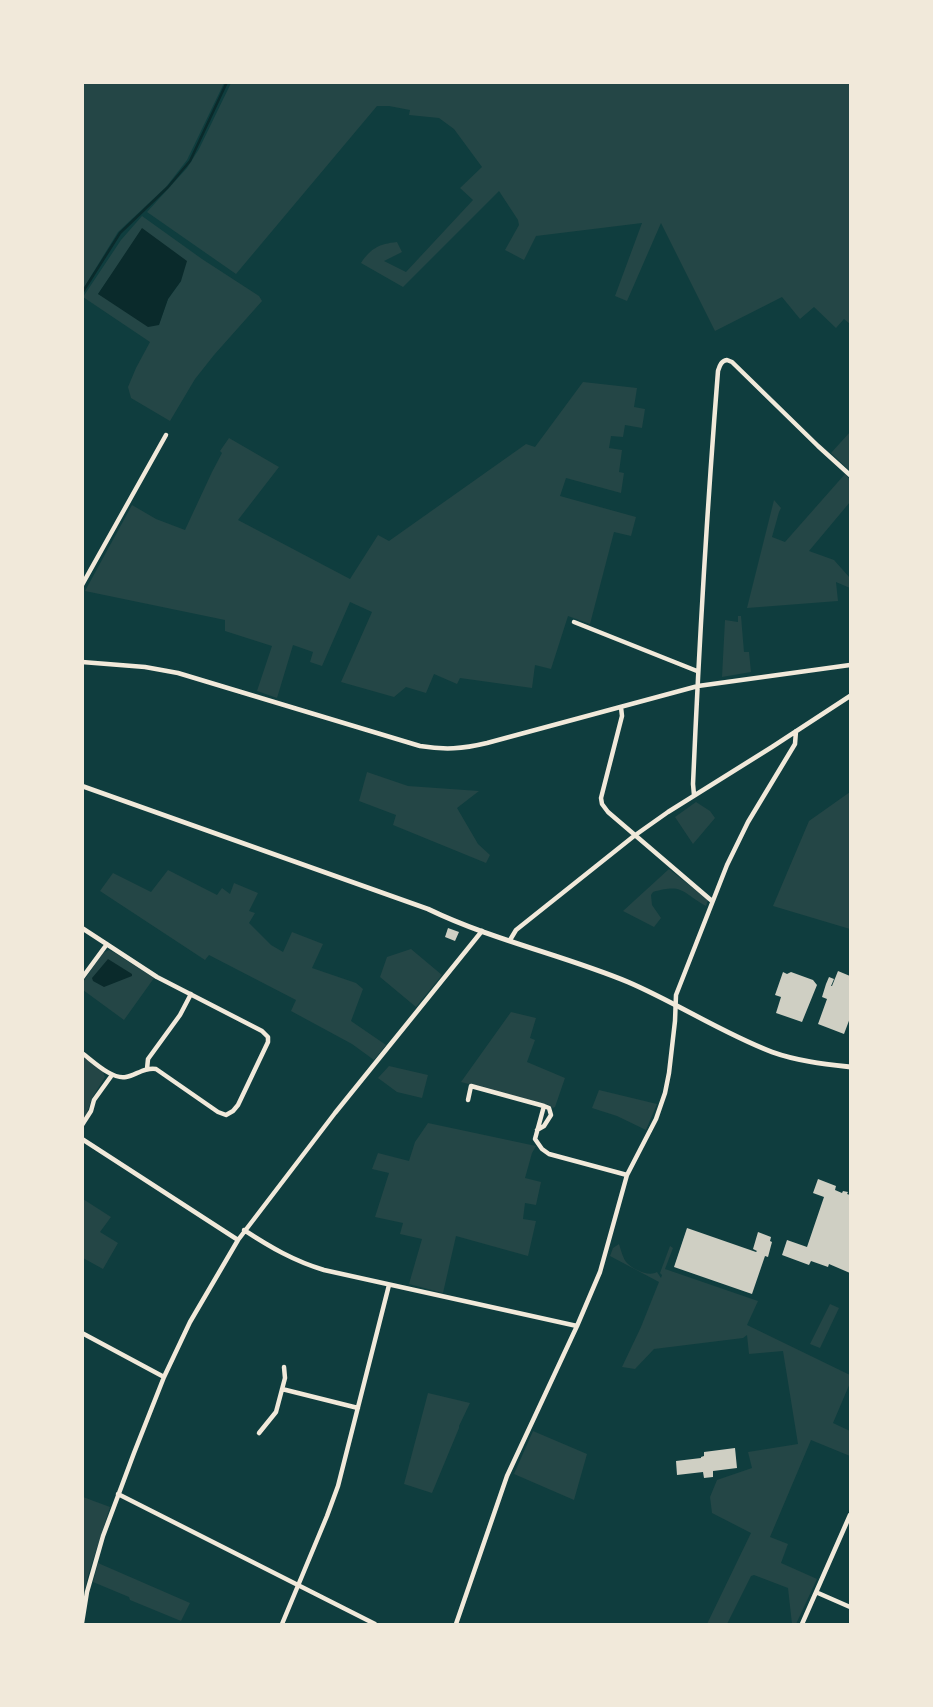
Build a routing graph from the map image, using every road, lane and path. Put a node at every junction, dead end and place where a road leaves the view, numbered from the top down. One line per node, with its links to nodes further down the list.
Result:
1 (166, 435): 3 (street)
2 (850, 475): 7 (street)
3 (82, 586)
4 (574, 622): 7 (street)
5 (82, 662): 10 (street)
6 (850, 665): 8 (street)
7 (698, 671): 8 (street)
8 (698, 686): 10 (street); 13 (street)
9 (850, 696): 11 (street)
10 (621, 707): 14 (street)
11 (796, 731): 13 (street); 15 (street)
12 (82, 786): 17 (street)
13 (694, 794): 14 (street)
14 (634, 836): 15 (street); 18 (street)
15 (712, 901): 22 (street)
16 (82, 928): 19 (street)
17 (482, 931): 18 (street); 33 (street)
18 (510, 940): 22 (street)
19 (107, 944): 20 (street); 21 (street)
20 (82, 978)
21 (191, 994): 25 (street); 25 (street)
22 (675, 1006): 24 (street); 32 (street)
23 (82, 1053): 26 (street)
24 (850, 1067)
25 (147, 1069): 26 (street)
26 (112, 1075): 29 (street)
27 (468, 1100): 28 (street)
28 (544, 1106): 30 (street); 30 (street)
29 (82, 1125)
30 (537, 1130): 32 (street)
31 (82, 1139): 34 (street)
32 (627, 1175): 36 (street)
33 (244, 1230): 34 (street); 35 (street)
34 (238, 1240): 39 (street)
35 (389, 1285): 36 (street); 41 (street)
36 (577, 1326): 51 (street)
37 (82, 1334): 39 (street)
38 (284, 1367): 40 (street)
39 (164, 1377): 43 (street)
40 (282, 1389): 41 (street); 42 (street)
41 (358, 1408): 45 (street)
42 (259, 1433)
43 (118, 1494): 45 (street); 48 (street)
44 (850, 1515): 46 (street)
45 (298, 1585): 49 (street); 50 (street)
46 (818, 1593): 47 (street); 52 (street)
47 (850, 1608)
48 (82, 1623)
49 (282, 1624)
50 (375, 1624)
51 (456, 1624)
52 (802, 1624)

